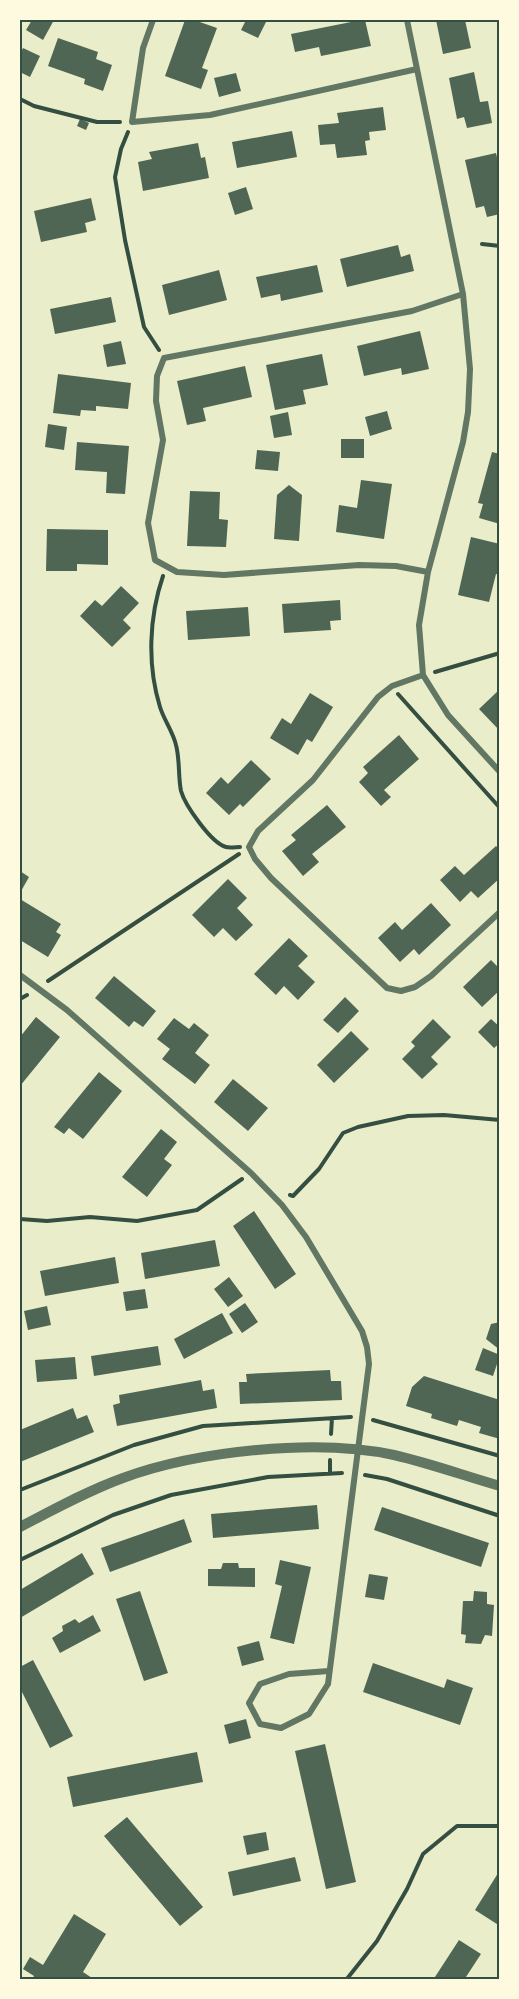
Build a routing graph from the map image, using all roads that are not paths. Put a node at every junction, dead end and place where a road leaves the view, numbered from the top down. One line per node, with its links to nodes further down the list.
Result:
1 (153, 20): 3 (street)
2 (407, 20): 3 (street)
3 (417, 69): 4 (street)
4 (463, 294): 5 (street); 5 (street)
5 (428, 572): 6 (street)
6 (423, 675): 7 (street); 8 (street)
7 (500, 772)
8 (500, 912)
9 (20, 975): 10 (street)
10 (358, 1450): 11 (street); 12 (street); 13 (street)
11 (500, 1486)
12 (20, 1527)
13 (329, 1671): 13 (street)

